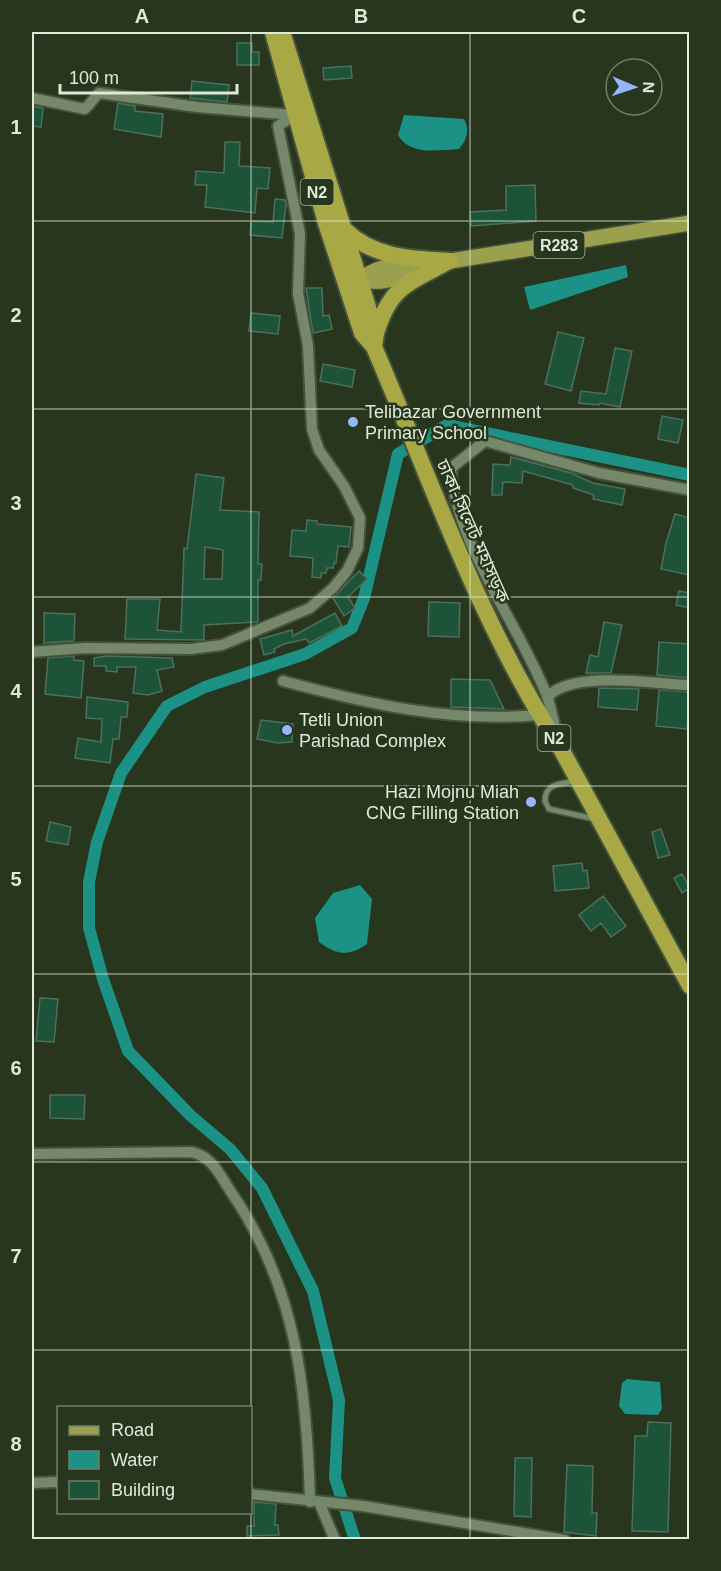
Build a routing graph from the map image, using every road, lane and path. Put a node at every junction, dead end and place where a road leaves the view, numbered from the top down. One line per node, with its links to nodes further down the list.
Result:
1 (273, 32): 4 (highway, ঢাকা-সিলেট মহাসড়ক / N2)
2 (282, 32): 6 (highway)
3 (32, 98): 4 (street)
4 (295, 115): 8 (highway, ঢাকা-সিলেট মহাসড়ক / N2); 13 (street)
5 (690, 223): 7 (main road, R283)
6 (344, 230): 7 (highway, R283); 9 (highway)
7 (450, 261): 9 (main road, R283); 11 (highway, R283)
8 (340, 266): 9 (main road); 10 (highway, ঢাকা-সিলেট মহাসড়ক / N2)
9 (359, 281): 10 (main road); 11 (highway)
10 (349, 296): 11 (highway, ঢাকা-সিলেট মহাসড়ক / N2)
11 (375, 340): 17 (highway, ঢাকা-সিলেট মহাসড়ক / N2)
12 (690, 490): 16 (street)
13 (32, 652)
14 (283, 681): 17 (street)
15 (686, 685): 16 (street)
16 (547, 697): 18 (street)
17 (539, 715): 18 (highway, ঢাকা-সিলেট মহাসড়ক / N2)
18 (560, 747): 19 (highway, ঢাকা-সিলেট মহাসড়ক / N2)
19 (577, 780): 20 (highway, ঢাকা-সিলেট মহাসড়ক / N2); 20 (lane)
20 (598, 819): 21 (highway, ঢাকা-সিলেট মহাসড়ক / N2)
21 (690, 986)
22 (32, 1154): 26 (street)
23 (32, 1482): 24 (street)
24 (57, 1482)
25 (252, 1494): 26 (street)
26 (319, 1502): 27 (street); 28 (street)
27 (335, 1539)
28 (565, 1539)

